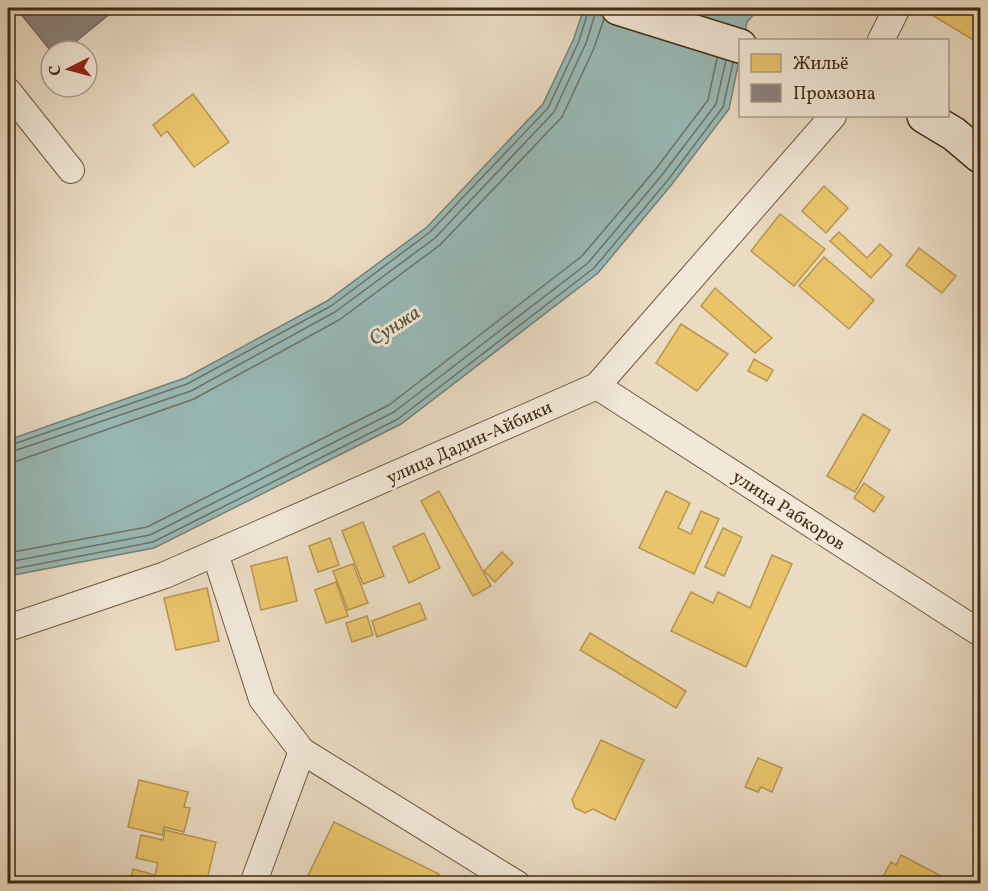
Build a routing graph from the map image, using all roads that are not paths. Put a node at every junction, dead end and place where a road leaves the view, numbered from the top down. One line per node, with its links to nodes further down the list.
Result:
1 (618, 8): 4 (street)
2 (897, 8): 3 (street)
3 (882, 39)
4 (739, 45)
5 (8, 91): 9 (street)
6 (831, 117): 10 (street, улица Дадин-Айбики)
7 (926, 117): 8 (street)
8 (981, 156)
9 (71, 170)
10 (597, 386): 11 (street, улица Дадин-Айбики); 13 (street, улица Рабкоров)
11 (215, 553): 12 (street, улица Дадин-Айбики); 14 (street)
12 (8, 628)
13 (981, 633)
14 (302, 751): 15 (street); 16 (street)
15 (253, 884)
16 (517, 884)

